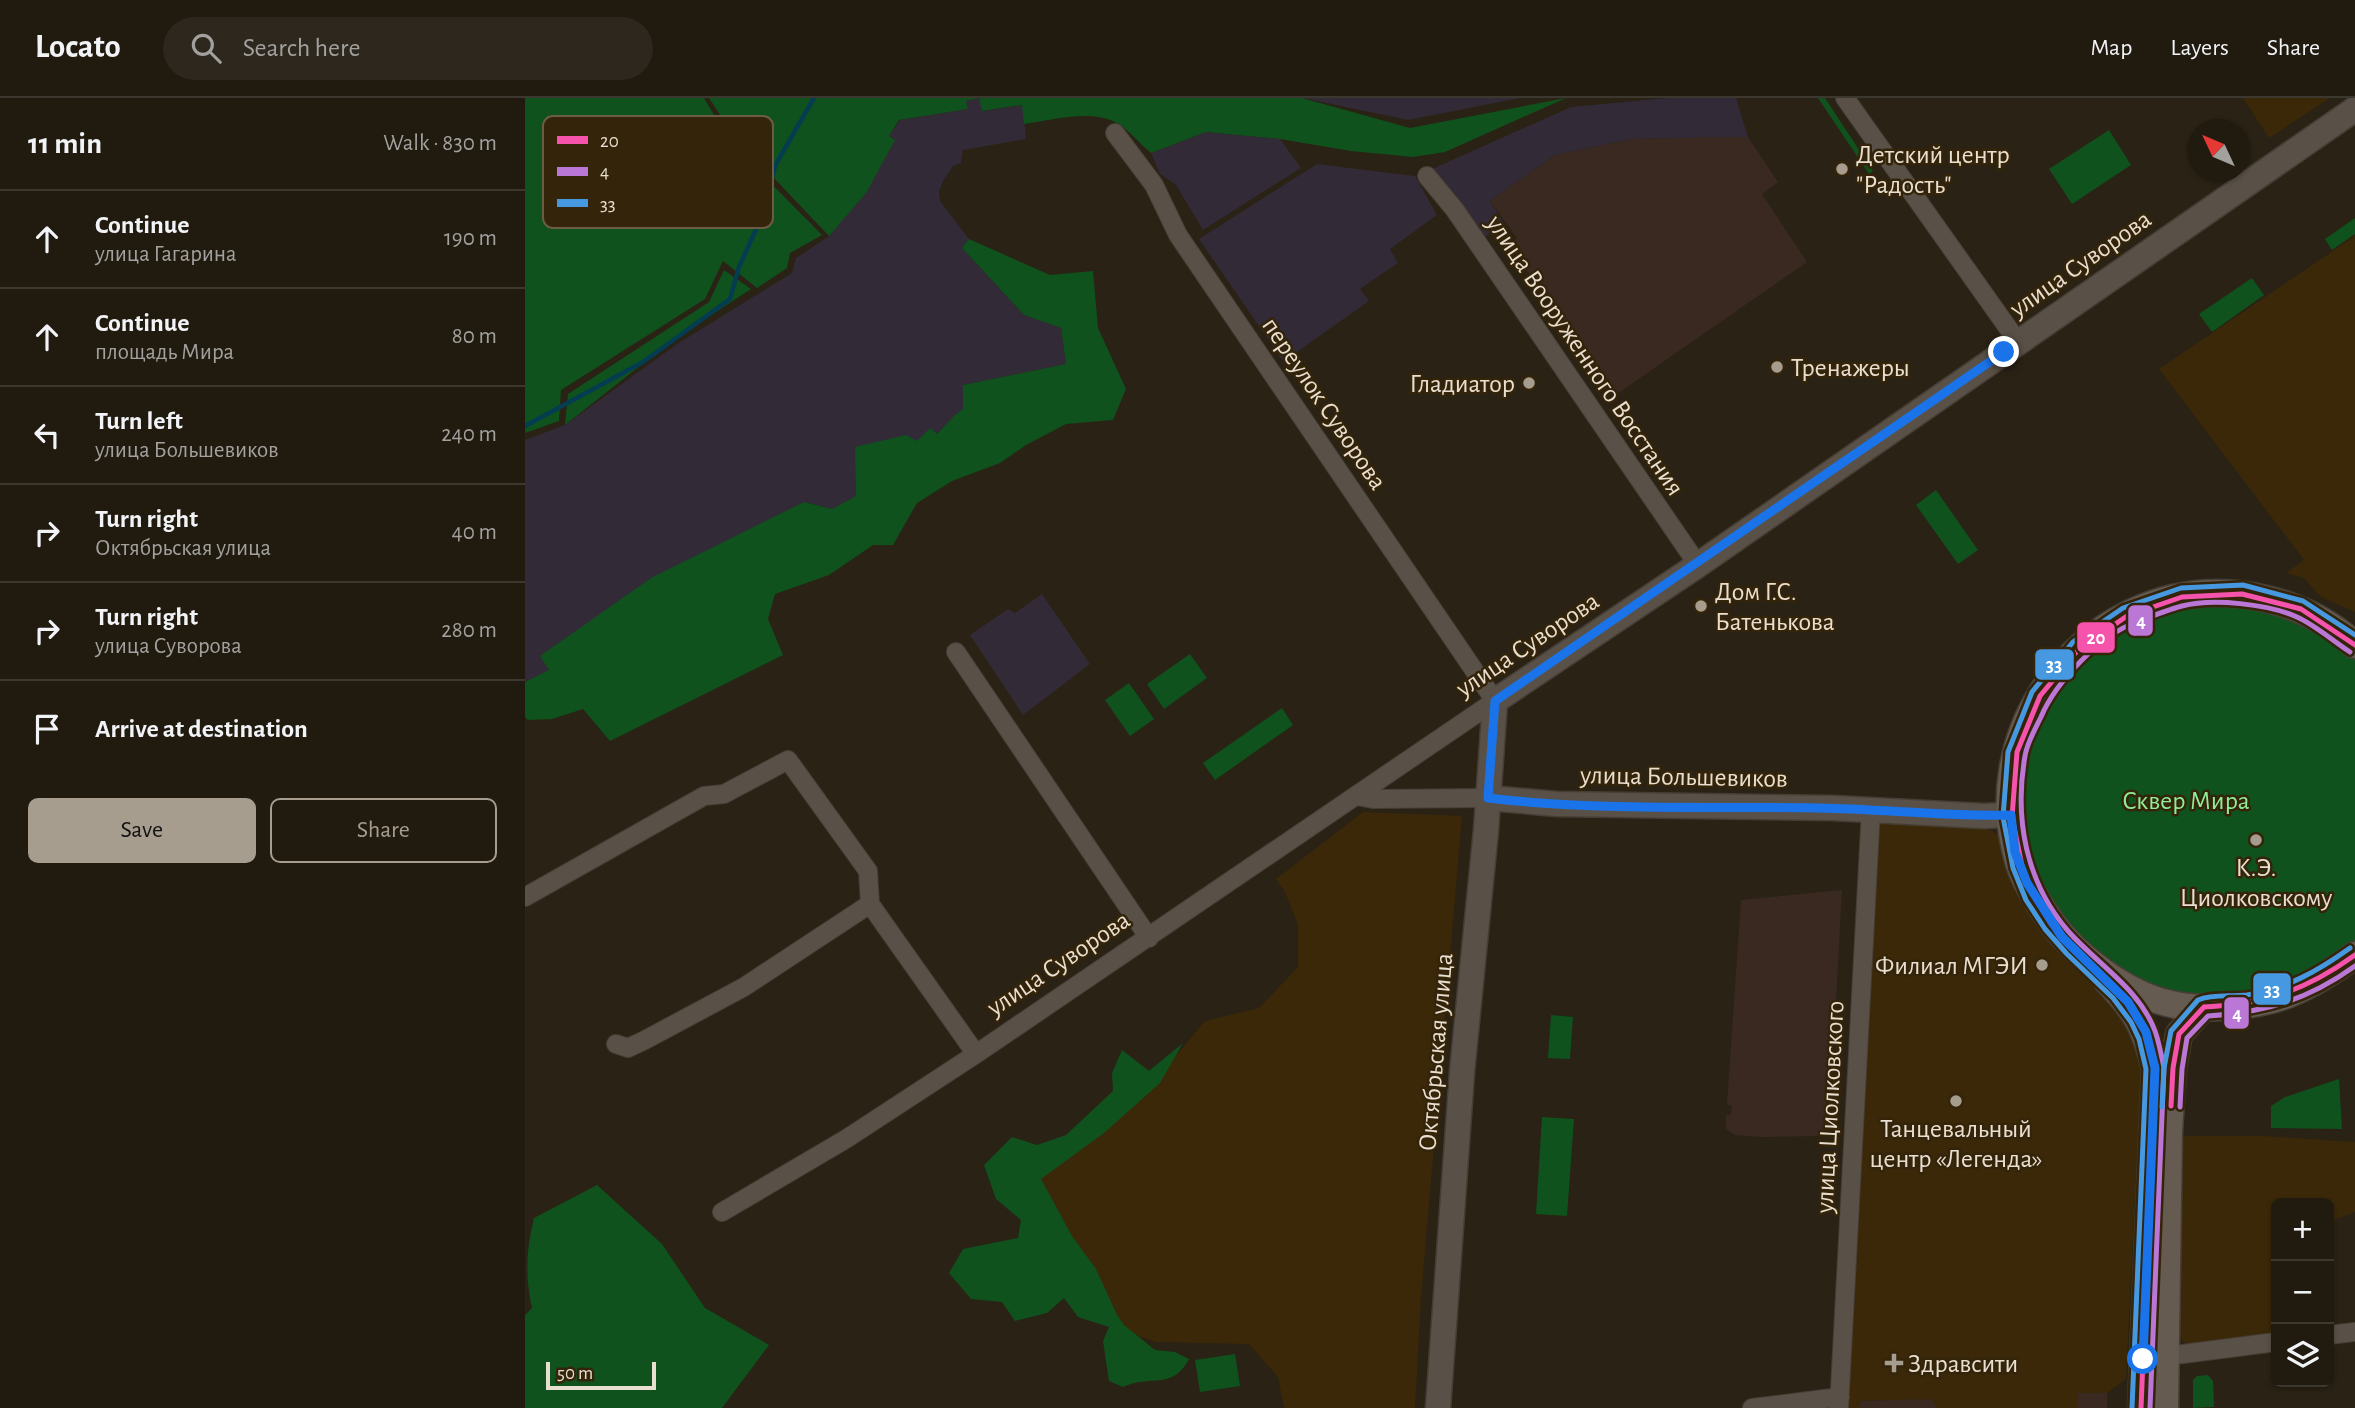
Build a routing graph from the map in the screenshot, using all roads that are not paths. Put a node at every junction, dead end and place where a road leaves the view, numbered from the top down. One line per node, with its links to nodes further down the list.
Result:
1 (1845, 98): 5 (street)
2 (2355, 109): 5 (street, улица Суворова)
3 (1115, 133): 9 (street, переулок Суворова)
4 (1427, 176): 6 (street, улица Вооруженного Восстания)
5 (2018, 342): 6 (street, улица Суворова)
6 (1697, 565): 9 (street, улица Суворова)
7 (2355, 645): 13 (main road)
8 (956, 652): 16 (street)
9 (1495, 701): 10 (street, улица Суворова); 11 (street, Октябрьская улица)
10 (1357, 796): 11 (street, улица Большевиков); 16 (street, улица Суворова)
11 (1488, 798): 12 (street, улица Большевиков); 28 (street, Октябрьская улица)
12 (1871, 809): 13 (street, улица Большевиков); 27 (street, улица Циолковского)
13 (2011, 815): 18 (main road)
14 (525, 897): 15 (street)
15 (870, 904): 20 (street); 21 (street)
16 (1149, 938): 21 (street, улица Суворова)
17 (2355, 955): 19 (main road)
18 (2092, 964): 19 (main road); 30 (main road)
19 (2204, 1007): 26 (main road)
20 (615, 1044)
21 (976, 1054): 22 (street, улица Суворова)
22 (722, 1212)
23 (2355, 1332): 24 (street)
24 (2334, 1334)
25 (2271, 1343): 26 (street)
26 (2167, 1356): 31 (main road)
27 (1840, 1403): 29 (street)
28 (1438, 1408)
29 (1752, 1408)
30 (2141, 1408)
31 (2165, 1408)

